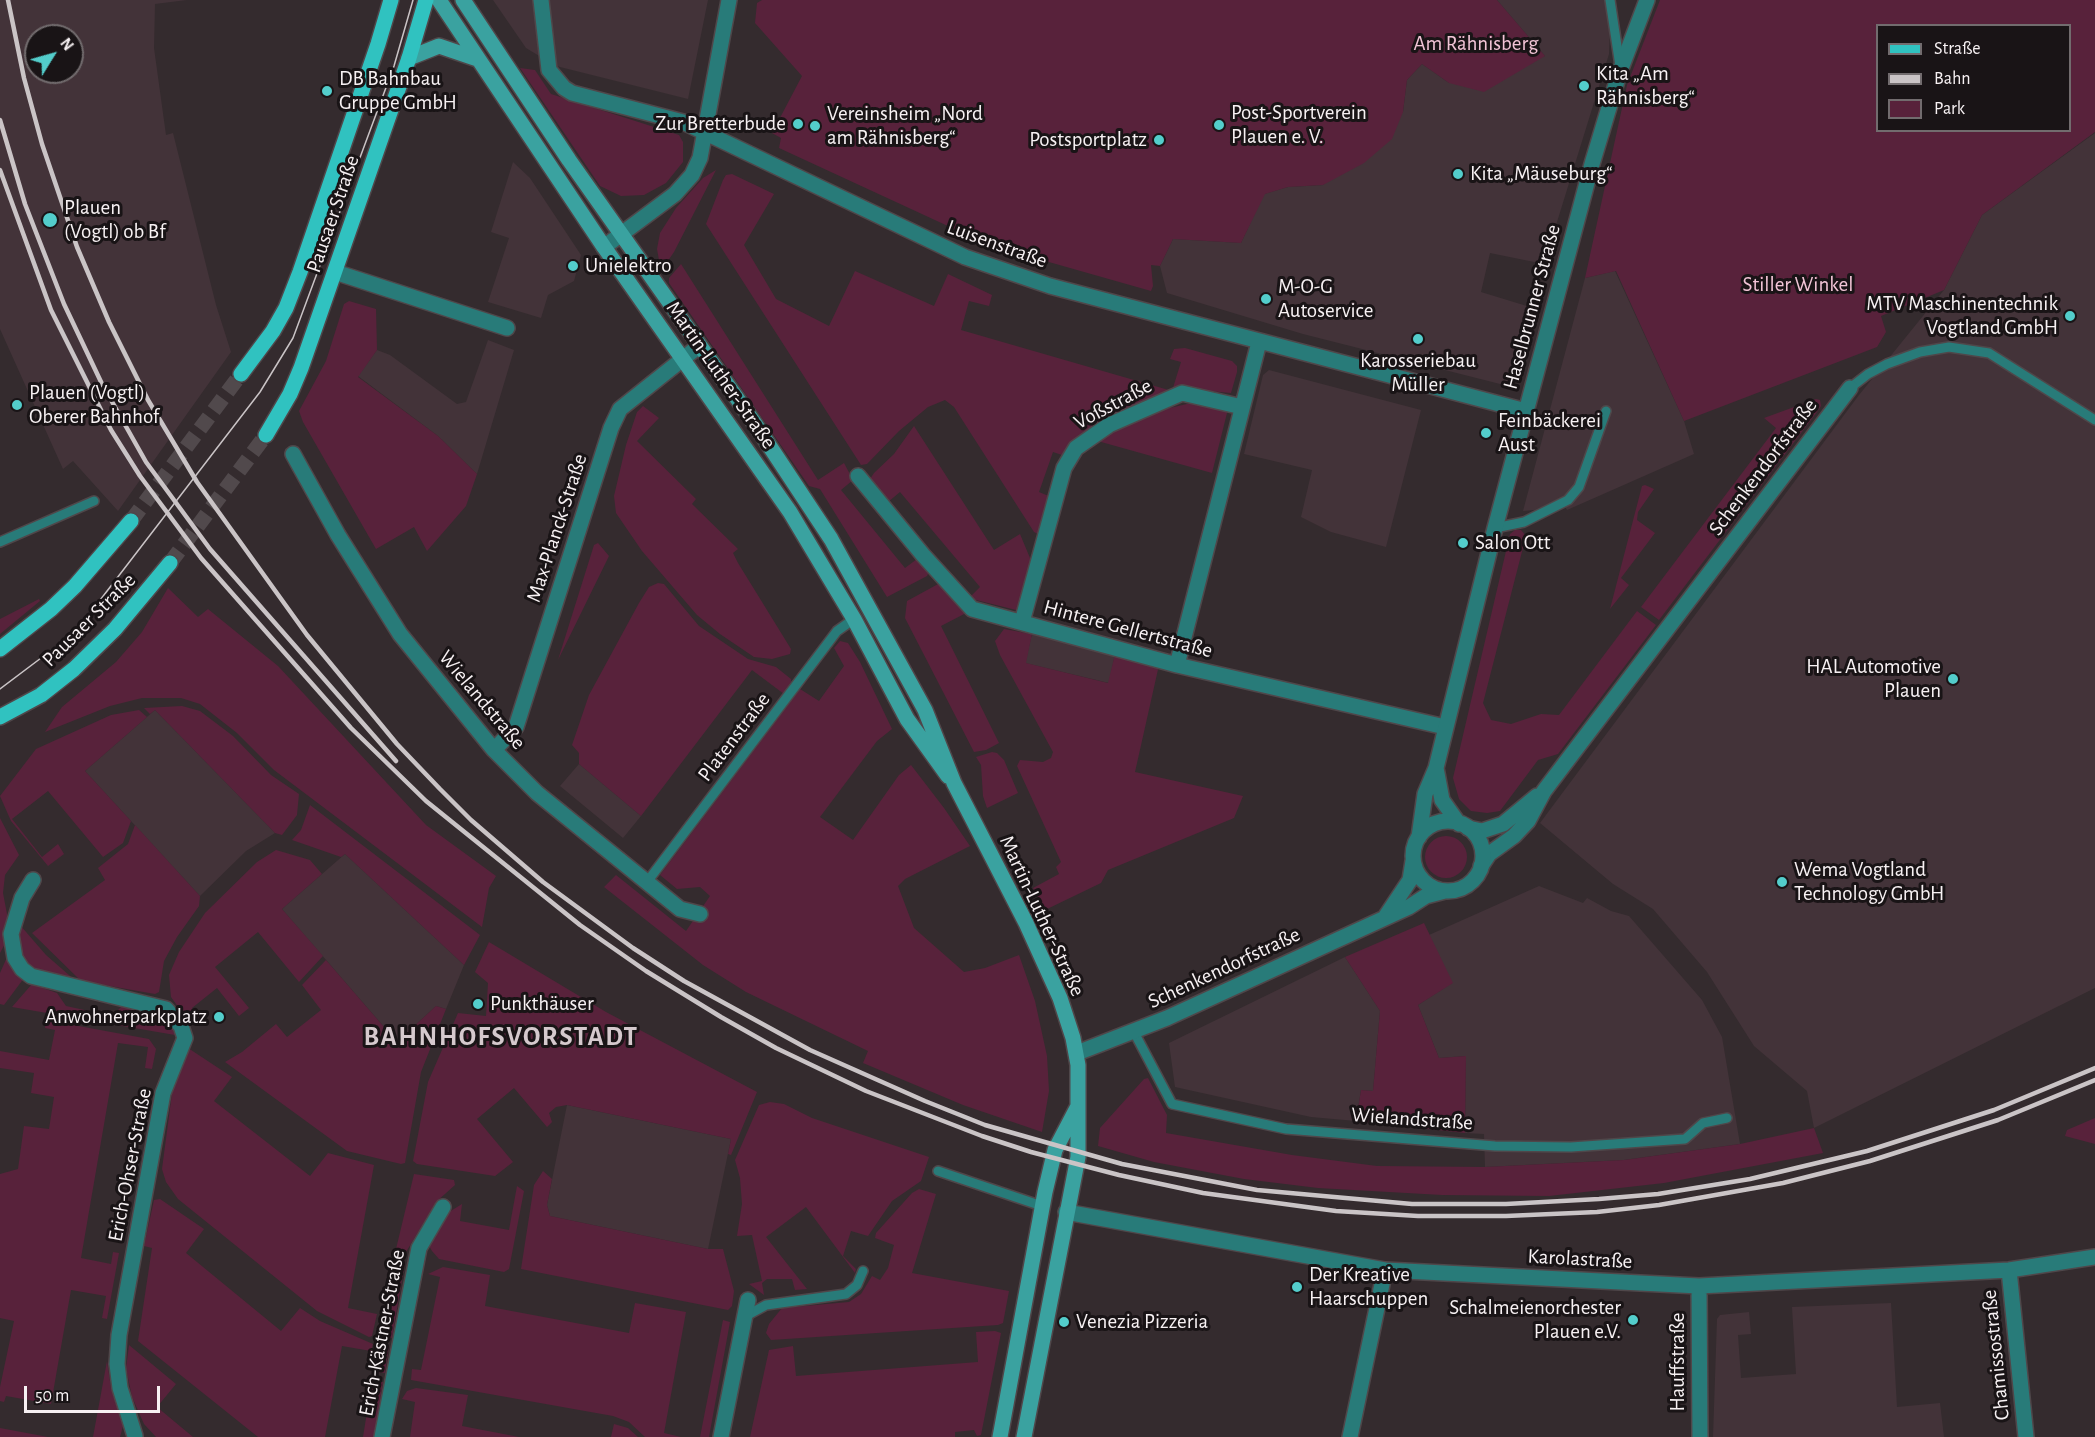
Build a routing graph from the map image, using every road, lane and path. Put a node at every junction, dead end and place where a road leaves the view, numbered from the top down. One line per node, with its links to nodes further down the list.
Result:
1 (391, 0): 20 (main road, Pausaer Straße)
2 (426, 0): 9 (main road, Pausaer Straße)
3 (439, 0): 10 (main road, Martin-Luther-Straße)
4 (463, 0): 13 (main road, Martin-Luther-Straße)
5 (542, 0): 12 (street, Luisenstraße)
6 (729, 0): 12 (street)
7 (1611, 0): 11 (lane)
8 (1647, 0): 11 (street, Haselbrunner Straße)
9 (409, 58): 10 (main road); 15 (main road, Pausaer Straße)
10 (478, 59): 14 (main road, Martin-Luther-Straße)
11 (1620, 71): 23 (street, Haselbrunner Straße)
12 (703, 134): 13 (street); 17 (street, Luisenstraße)
13 (620, 235): 14 (street); 18 (main road, Martin-Luther-Straße)
14 (604, 247): 19 (main road, Martin-Luther-Straße)
15 (335, 272): 16 (street); 26 (main road, Pausaer Straße)
16 (507, 328)
17 (1259, 342): 22 (street); 23 (street, Luisenstraße)
18 (699, 346): 19 (street, Max-Planck-Straße); 42 (main road, Martin-Luther-Straße)
19 (683, 358): 34 (main road, Martin-Luther-Straße); 40 (street, Max-Planck-Straße)
20 (241, 374)
21 (1850, 388): 25 (lane, Schenkendorfstraße); 43 (street, Schenkendorfstraße)
22 (1242, 407): 35 (street, Voßstraße); 37 (street)
23 (1526, 411): 31 (street, Haselbrunner Straße)
24 (1606, 411): 31 (lane)
25 (2095, 420)
26 (266, 435)
27 (293, 454): 40 (street, Wielandstraße)
28 (858, 476): 35 (street, Hintere Gellertstraße)
29 (94, 501): 32 (lane)
30 (131, 522): 36 (main road, Pausaer Straße)
31 (1495, 528): 39 (street, Haselbrunner Straße)
32 (0, 542)
33 (170, 563): 38 (main road, Pausaer Straße)
34 (854, 619): 42 (main road, Martin-Luther-Straße); 49 (lane, Platenstraße)
35 (1022, 622): 37 (street, Hintere Gellertstraße)
36 (0, 649)
37 (1178, 665): 39 (street, Hintere Gellertstraße)
38 (0, 717)
39 (1445, 727): 41 (street, Haselbrunner Straße)
40 (494, 750): 49 (street, Wielandstraße)
41 (1436, 768): 44 (street, Haselbrunner Straße); 45 (street, Haselbrunner Straße)
42 (954, 783): 54 (main road, Martin-Luther-Straße)
43 (1544, 791): 44 (street, Schenkendorfstraße); 47 (street, Schenkendorfstraße)
44 (1463, 826): 45 (street, Schenkendorfstraße); 47 (street)
45 (1419, 837): 46 (street)
46 (1413, 861): 50 (street); 52 (street)
47 (1481, 866): 50 (street, Schenkendorfstraße)
48 (33, 880): 68 (street, Erich-Ohser-Straße)
49 (647, 882): 51 (street, Wielandstraße)
50 (1445, 891): 52 (street, Schenkendorfstraße)
51 (700, 914)
52 (1386, 916): 53 (street, Schenkendorfstraße)
53 (1134, 1032): 54 (street, Schenkendorfstraße); 56 (lane, Wielandstraße)
54 (1077, 1053): 55 (main road, Martin-Luther-Straße)
55 (1077, 1108): 59 (main road, Martin-Luther-Straße); 60 (main road, Martin-Luther-Straße)
56 (1727, 1118)
57 (938, 1171): 59 (lane)
58 (443, 1206): 69 (street, Erich-Kästner-Straße)
59 (1042, 1206): 60 (main road); 71 (main road, Martin-Luther-Straße)
60 (1066, 1212): 62 (street, Karolastraße); 72 (main road, Martin-Luther-Straße)
61 (2095, 1257): 63 (street, Karolastraße)
62 (1385, 1270): 65 (street, Karolastraße); 73 (street)
63 (2009, 1270): 65 (street, Karolastraße); 75 (street, Chamissostraße)
64 (863, 1271): 67 (lane)
65 (1699, 1286): 74 (street, Hauffstraße)
66 (748, 1300): 67 (street)
67 (744, 1317): 70 (street)
68 (135, 1437)
69 (382, 1437)
70 (721, 1437)
71 (1000, 1437)
72 (1024, 1437)
73 (1350, 1437)
74 (1700, 1437)
75 (2026, 1437)

